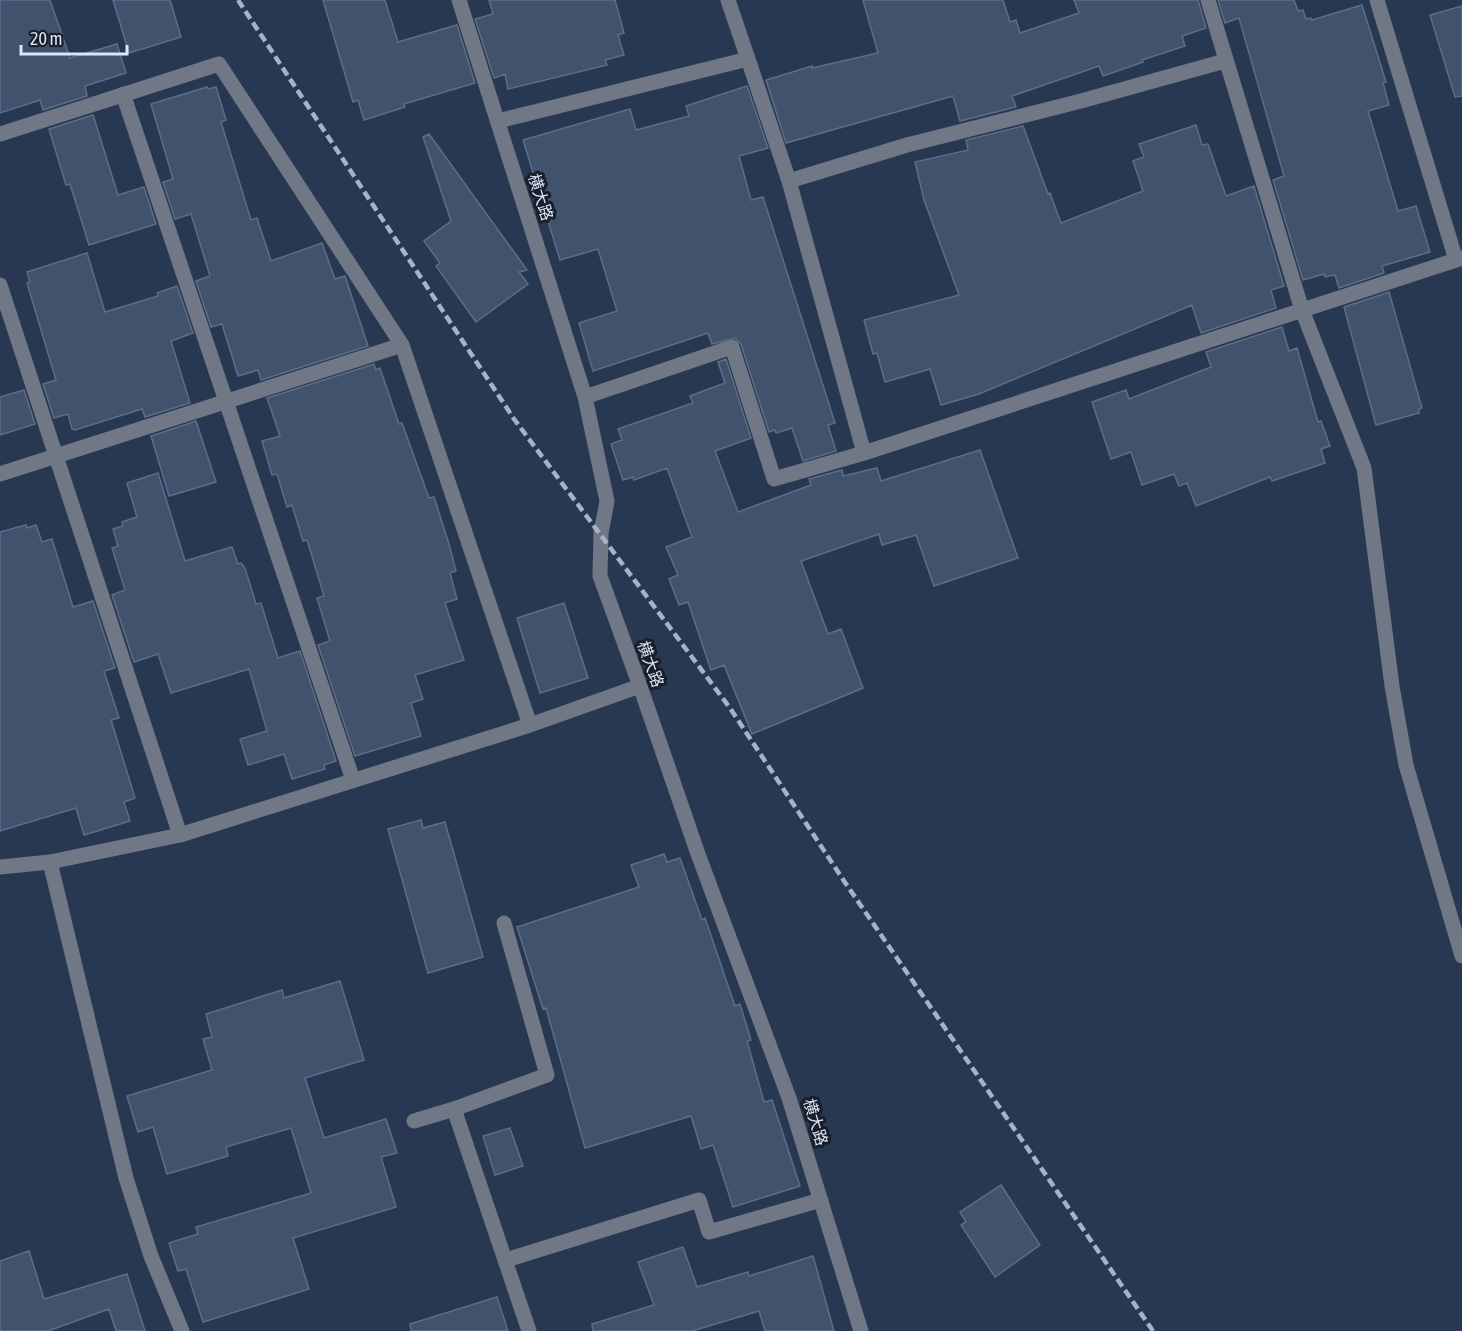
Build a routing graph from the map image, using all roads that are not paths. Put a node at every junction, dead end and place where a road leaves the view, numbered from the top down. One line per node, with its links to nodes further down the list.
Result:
1 (459, 0): 8 (street, 横大路)
2 (728, 0): 5 (street)
3 (1208, 0): 6 (street)
4 (1377, 0): 11 (street)
5 (748, 59): 8 (street); 10 (street)
6 (1225, 61): 10 (street); 13 (street)
7 (123, 94): 9 (street); 14 (street); 16 (street)
8 (498, 121): 15 (street, 横大路)
9 (0, 134)
10 (789, 181): 17 (street)
11 (1459, 259): 13 (street)
12 (0, 285): 18 (street)
13 (1302, 310): 17 (street); 27 (street)
14 (402, 345): 16 (street); 21 (street)
15 (585, 397): 17 (street); 20 (street, 横大路)
16 (227, 401): 18 (street); 22 (street)
17 (864, 453)
18 (56, 454): 19 (street); 23 (street)
19 (0, 474)
20 (640, 686): 21 (street); 30 (street, 横大路)
21 (530, 725): 22 (street)
22 (353, 780): 23 (street)
23 (180, 835): 24 (street)
24 (50, 862): 25 (street); 32 (street)
25 (0, 867)
26 (504, 923): 28 (street)
27 (1462, 956)
28 (454, 1109): 29 (street); 31 (street)
29 (414, 1121)
30 (821, 1200): 31 (street); 34 (street, 横大路)
31 (506, 1260): 33 (street)
32 (182, 1331)
33 (529, 1331)
34 (861, 1331)

